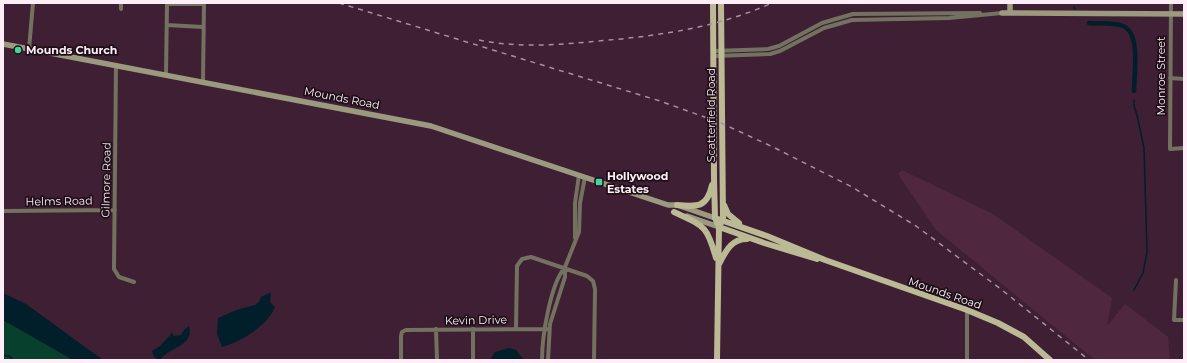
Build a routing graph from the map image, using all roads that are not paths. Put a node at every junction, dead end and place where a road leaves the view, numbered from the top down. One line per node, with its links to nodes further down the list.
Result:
1 (33, 3): 17 (street)
2 (121, 3): 9 (street)
3 (167, 3): 4 (street); 14 (street)
4 (204, 3): 15 (street)
5 (714, 3): 18 (main road, Scatterfield Road)
6 (721, 3): 19 (main road, Scatterfield Road)
7 (1010, 3): 11 (main road)
8 (1171, 3): 12 (street, Monroe Street)
9 (121, 9)
10 (1002, 13): 11 (main road); 19 (street)
11 (1010, 13): 12 (main road)
12 (1171, 14): 13 (main road); 22 (street, Monroe Street)
13 (1184, 14)
14 (167, 26): 15 (street); 21 (street)
15 (204, 27): 24 (street)
16 (3, 44): 17 (main road, Mounds Road)
17 (29, 49): 20 (main road, Mounds Road)
18 (714, 53): 19 (street); 28 (main road, Scatterfield Road)
19 (722, 53): 29 (main road, Scatterfield Road)
20 (116, 65): 21 (main road, Mounds Road); 32 (street, Gilmore Road)
21 (166, 74): 24 (main road, Mounds Road)
22 (1170, 78): 23 (street); 25 (street, Monroe Street)
23 (1184, 78)
24 (203, 81): 26 (main road, Mounds Road)
25 (1184, 148)
26 (579, 175): 27 (main road, Mounds Road); 40 (street)
27 (585, 177): 30 (main road, Mounds Road); 40 (street)
28 (714, 178): 31 (main road); 35 (main road, Scatterfield Road)
29 (721, 194): 36 (main road, Scatterfield Road); 38 (main road)
30 (668, 205): 31 (main road, Mounds Road); 34 (main road)
31 (677, 205): 35 (main road, Mounds Road)
32 (115, 210): 33 (street, Helms Road); 45 (street, Gilmore Road)
33 (3, 211)
34 (674, 212): 37 (main road, Mounds Road); 42 (main road)
35 (715, 218): 36 (main road, Mounds Road); 37 (main road, Scatterfield Road)
36 (722, 220): 37 (main road, Scatterfield Road); 38 (main road, Mounds Road)
37 (719, 227): 39 (main road, Mounds Road); 42 (main road, Scatterfield Road)
38 (753, 231): 41 (main road, Mounds Road)
39 (751, 238): 41 (main road, Mounds Road); 42 (main road)
40 (575, 240): 43 (street)
41 (825, 260): 46 (main road, Mounds Road)
42 (718, 265): 58 (main road, Scatterfield Road)
43 (565, 267): 48 (street); 50 (street); 57 (street)
44 (1176, 280): 47 (street)
45 (134, 282)
46 (967, 310): 59 (street); 60 (main road, Mounds Road)
47 (1184, 320)
48 (516, 328): 49 (street, Kevin Drive); 50 (street, Kevin Drive)
49 (473, 329): 51 (street, Kevin Drive); 54 (street)
50 (547, 329): 55 (street); 56 (street)
51 (436, 330): 52 (street, Kevin Drive); 53 (street)
52 (401, 360)
53 (436, 360)
54 (473, 360)
55 (542, 360)
56 (548, 360)
57 (594, 360)
58 (717, 360)
59 (967, 360)
60 (1050, 360)

